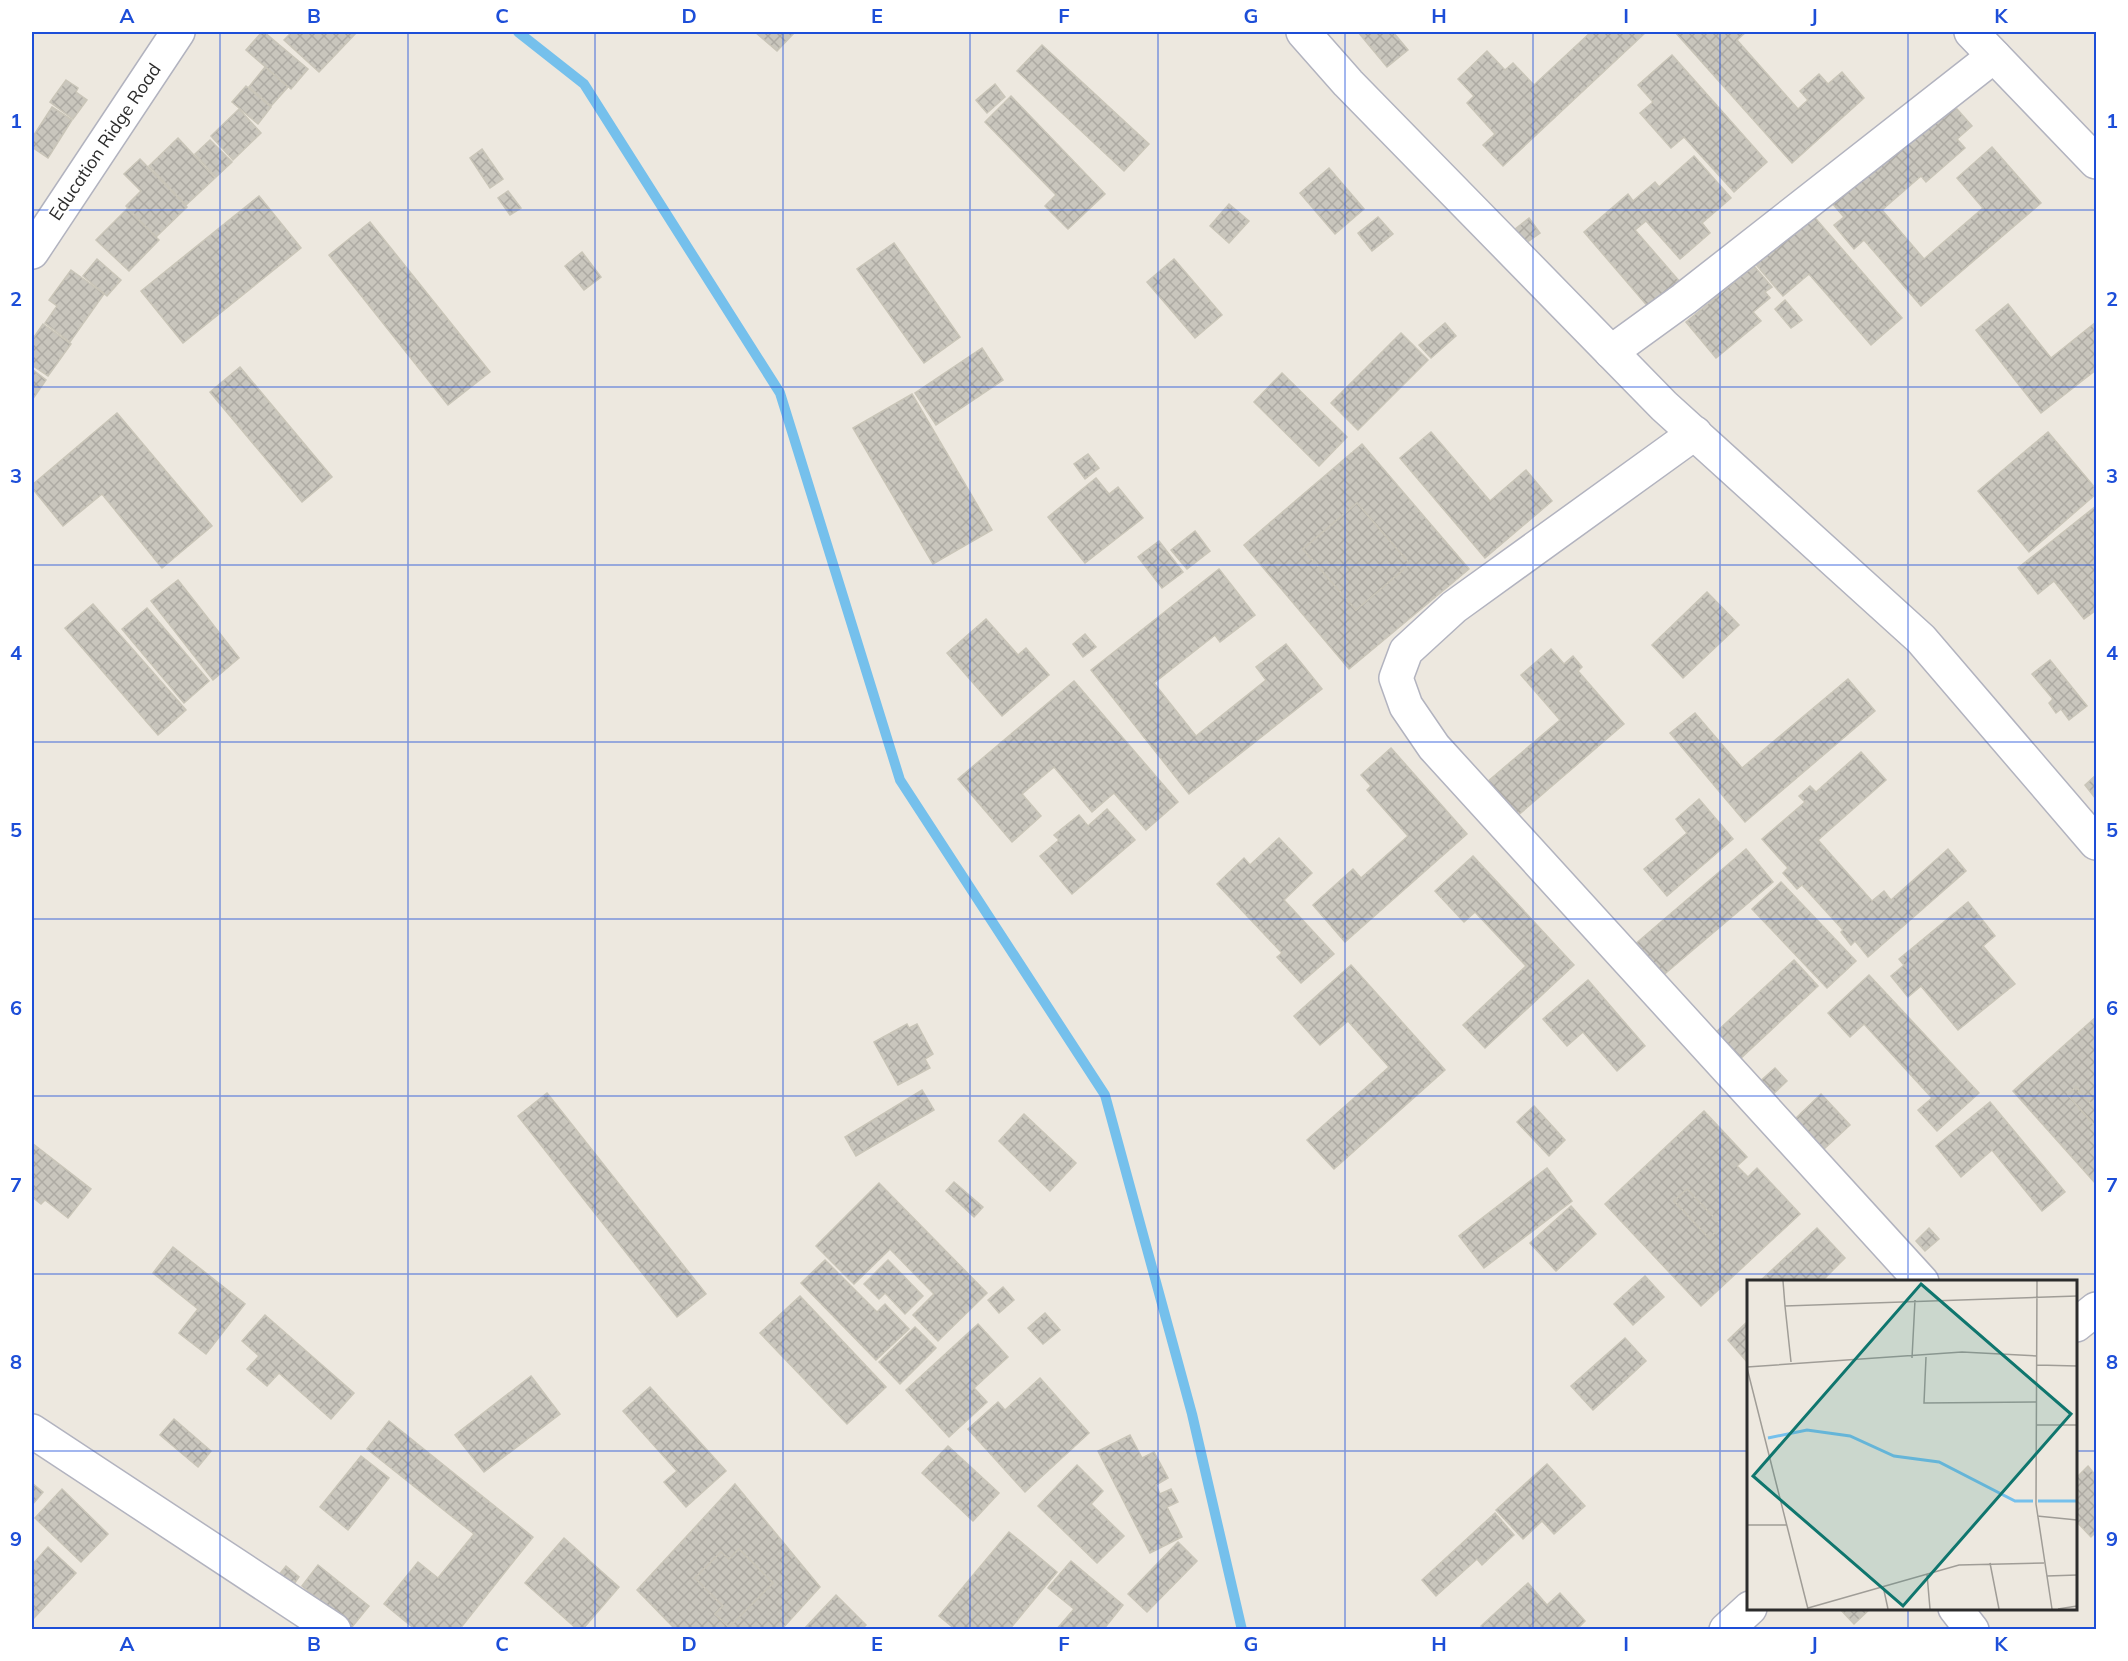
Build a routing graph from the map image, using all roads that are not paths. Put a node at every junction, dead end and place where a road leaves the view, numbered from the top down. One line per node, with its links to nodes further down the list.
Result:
1 (178, 32): 6 (street, Education Ridge Road)
2 (1303, 32): 7 (street)
3 (1971, 32): 4 (street)
4 (1994, 56): 5 (street); 7 (street)
5 (2097, 162)
6 (32, 252)
7 (1611, 352): 8 (street)
8 (1695, 434): 9 (street); 10 (street)
9 (2097, 843)
10 (1921, 1280)
11 (2097, 1309): 12 (street)
12 (2077, 1324)
13 (32, 1431): 16 (street)
14 (1748, 1610): 17 (street)
15 (1957, 1610): 18 (street)
16 (334, 1629)
17 (1726, 1629)
18 (1972, 1629)

